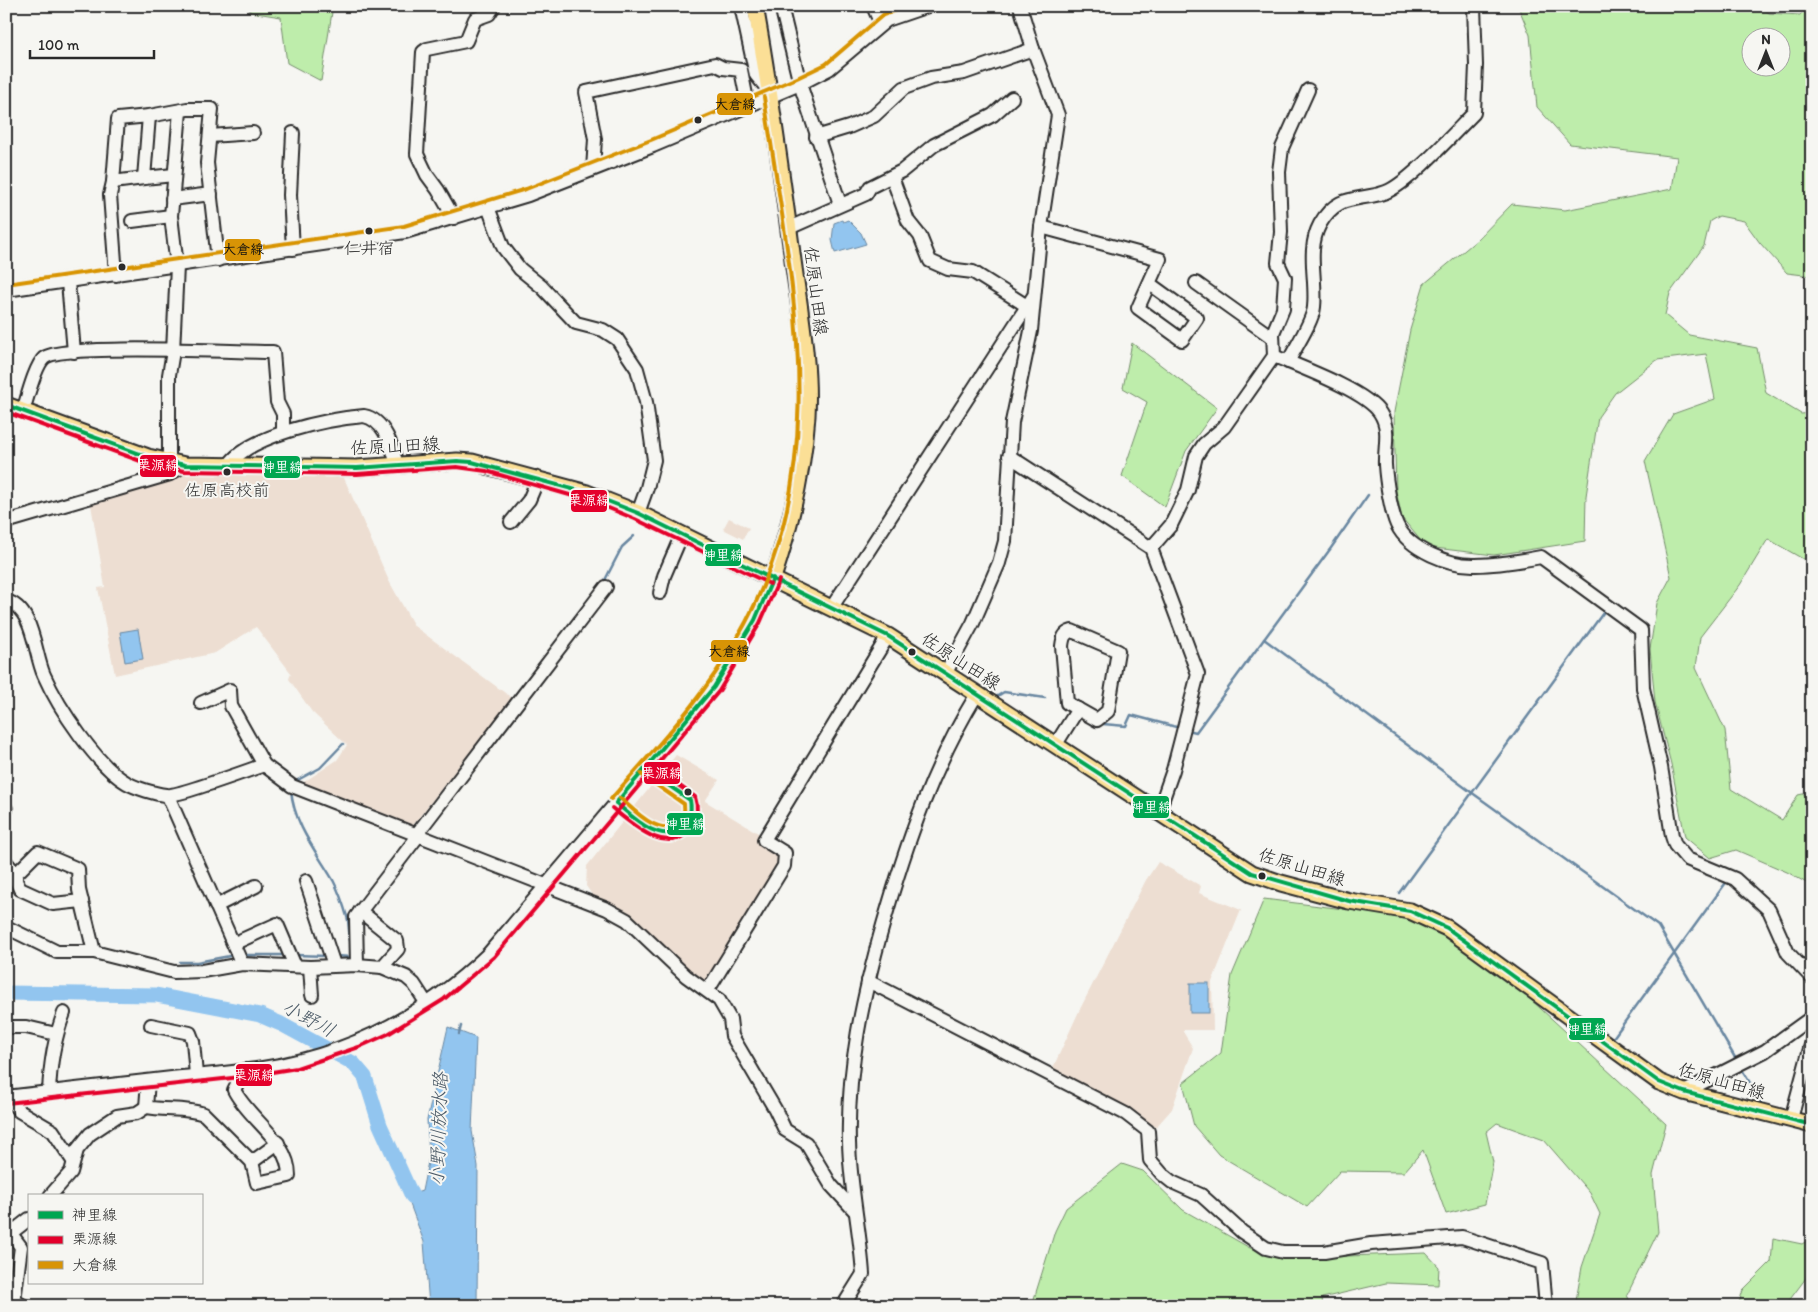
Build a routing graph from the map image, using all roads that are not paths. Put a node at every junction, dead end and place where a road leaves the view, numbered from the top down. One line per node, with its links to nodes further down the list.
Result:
1 (494, 6): 32 (street)
2 (741, 6): 13 (street)
3 (781, 6): 11 (street)
4 (874, 6): 9 (street)
5 (928, 6): 9 (street)
6 (1020, 6): 10 (street)
7 (1474, 6): 49 (street)
8 (755, 9): 13 (main road, 佐原山田線)
9 (881, 24): 11 (street)
10 (1033, 49): 21 (street); 34 (street)
11 (800, 84): 13 (street); 21 (street)
12 (1308, 90): 45 (street)
13 (769, 94): 15 (street); 35 (main road, 佐原山田線)
14 (1012, 98): 24 (street)
15 (748, 105): 22 (street); 22 (street)
16 (180, 111): 17 (street); 20 (street); 23 (street)
17 (149, 116): 25 (street); 26 (street)
18 (253, 133): 20 (street)
19 (293, 133): 36 (street)
20 (210, 136): 27 (street)
21 (816, 137): 29 (street)
22 (593, 169): 30 (street)
23 (174, 175): 25 (street); 28 (street)
24 (892, 177): 29 (street); 44 (street)
25 (144, 178): 26 (street)
26 (112, 182): 39 (street)
27 (211, 194): 28 (street); 37 (street)
28 (172, 199): 31 (street)
29 (840, 204): 35 (street)
30 (488, 208): 32 (street); 59 (street)
31 (171, 216): 33 (street); 38 (street)
32 (454, 218): 36 (street)
33 (132, 221)
34 (1041, 227): 42 (street); 44 (street)
35 (789, 228): 64 (main road, 佐原山田線)
36 (293, 249): 37 (street)
37 (218, 260): 38 (street)
38 (177, 266): 39 (street); 46 (street)
39 (116, 274): 40 (street)
40 (68, 282): 43 (street); 47 (street)
41 (1196, 283): 45 (street)
42 (1150, 284): 42 (street)
43 (6, 290)
44 (1031, 300): 53 (street); 68 (street)
45 (1273, 338): 48 (street)
46 (173, 351): 47 (street); 52 (street); 54 (street)
47 (74, 352): 51 (street)
48 (1274, 356): 49 (street); 63 (street)
49 (1288, 362): 95 (street)
50 (6, 405): 51 (main road, 佐原山田線)
51 (23, 412): 54 (main road, 佐原山田線)
52 (283, 432): 56 (street); 57 (street)
53 (1010, 456): 63 (street); 70 (street)
54 (169, 462): 55 (main road, 佐原山田線)
55 (184, 465): 56 (main road, 佐原山田線); 60 (street)
56 (228, 466): 57 (main road, 佐原山田線)
57 (397, 466): 58 (main road, 佐原山田線)
58 (538, 480): 59 (main road, 佐原山田線); 61 (street)
59 (638, 513): 62 (main road, 佐原山田線)
60 (6, 522)
61 (511, 522)
62 (682, 534): 64 (main road, 佐原山田線); 66 (street)
63 (1151, 548): 77 (street)
64 (774, 578): 68 (main road, 佐原山田線); 83 (street)
65 (606, 587): 78 (street)
66 (660, 593)
67 (6, 601): 76 (street)
68 (832, 607): 69 (main road, 佐原山田線)
69 (888, 636): 70 (main road, 佐原山田線); 97 (street)
70 (945, 674): 71 (main road, 佐原山田線)
71 (977, 694): 74 (main road, 佐原山田線); 96 (street)
72 (201, 703): 75 (street)
73 (1078, 709): 73 (street); 74 (street)
74 (1056, 744): 77 (main road, 佐原山田線)
75 (264, 765): 76 (street); 78 (street)
76 (168, 796): 85 (street)
77 (1158, 814): 110 (main road, 佐原山田線)
78 (415, 835): 83 (street); 86 (street)
79 (6, 862): 80 (street)
80 (16, 874): 84 (street); 84 (street)
81 (306, 881): 90 (street)
82 (256, 886): 85 (street)
83 (547, 886): 97 (street); 99 (street)
84 (82, 901): 88 (street)
85 (216, 906): 89 (street)
86 (360, 911): 91 (street); 94 (street)
87 (6, 927): 88 (street)
88 (94, 952): 89 (street)
89 (238, 954): 92 (street); 92 (street)
90 (334, 965): 91 (street); 93 (street)
91 (357, 965): 94 (street)
92 (295, 966): 93 (street)
93 (310, 967): 98 (street)
94 (382, 967): 99 (street)
95 (1812, 978)
96 (868, 981): 120 (street); 125 (street)
97 (708, 990): 120 (street)
98 (312, 995)
99 (427, 1004): 107 (street)
100 (64, 1012): 104 (street)
101 (1812, 1017): 105 (street)
102 (151, 1025): 108 (street)
103 (6, 1027): 104 (street)
104 (56, 1034): 111 (street)
105 (1787, 1034): 106 (street); 110 (street)
106 (1812, 1041): 114 (street)
107 (244, 1070): 108 (street); 116 (street)
108 (196, 1076): 109 (street)
109 (148, 1081): 111 (street); 113 (street)
110 (1684, 1092): 114 (main road, 佐原山田線)
111 (49, 1093): 112 (street)
112 (7, 1097): 117 (street)
113 (146, 1107): 117 (street); 118 (street)
114 (1791, 1119): 115 (main road, 佐原山田線)
115 (1812, 1125)
116 (278, 1143): 118 (street); 118 (street)
117 (73, 1161): 119 (street)
118 (252, 1162)
119 (52, 1194)
120 (854, 1210): 124 (street)
121 (28, 1220): 122 (street)
122 (9, 1230): 123 (street)
123 (16, 1304)
124 (843, 1306)
125 (1546, 1306)

